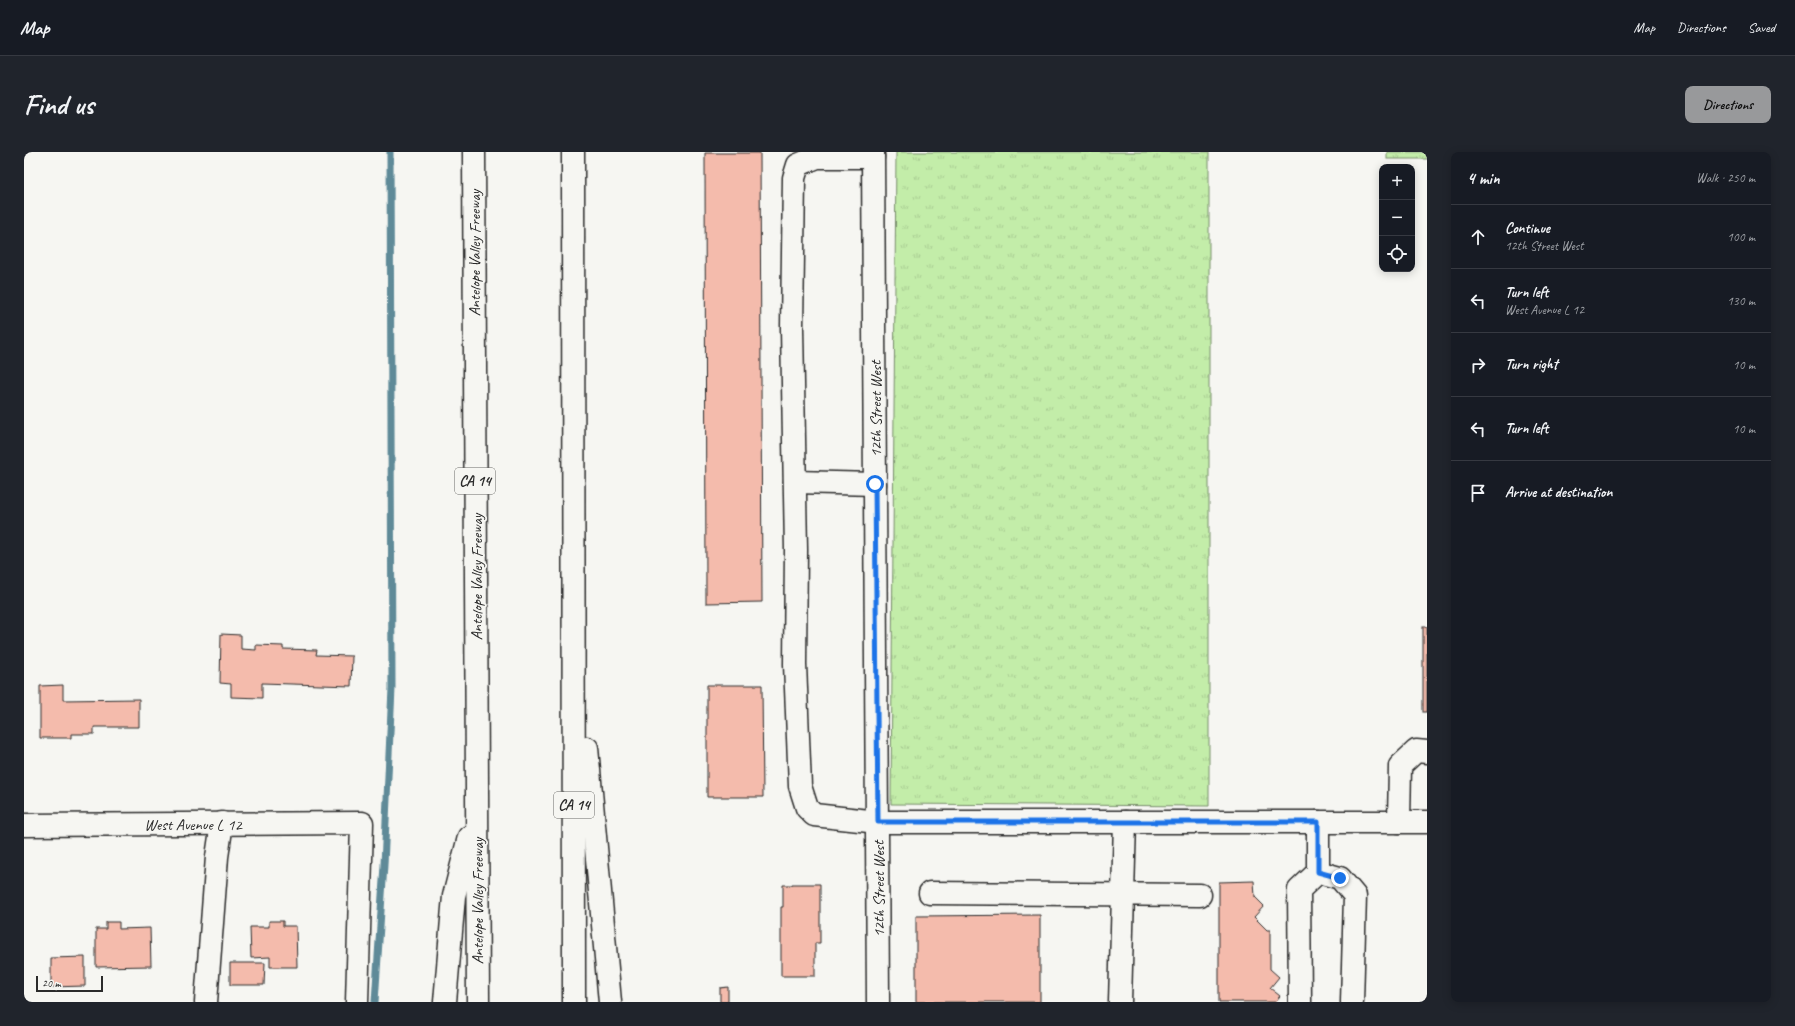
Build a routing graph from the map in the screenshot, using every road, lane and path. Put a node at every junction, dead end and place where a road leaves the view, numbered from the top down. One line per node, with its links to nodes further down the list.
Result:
1 (474, 152): 8 (main road, Antelope Valley Freeway / CA 14)
2 (573, 152): 6 (main road, CA 14)
3 (873, 154): 4 (main road); 5 (main road, 12th Street West)
4 (795, 482): 5 (main road); 9 (main road)
5 (875, 484): 9 (main road, 12th Street West)
6 (574, 608): 24 (main road, CA 14); 25 (main road)
7 (1427, 752): 12 (main road)
8 (476, 809): 22 (main road); 23 (main road, Antelope Valley Freeway / CA 14)
9 (878, 822): 10 (main road); 26 (main road, 12th Street West)
10 (1125, 822): 11 (main road); 18 (main road)
11 (1318, 822): 12 (main road); 16 (main road)
12 (1399, 822): 13 (main road)
13 (1427, 822)
14 (222, 823): 15 (main road, West Avenue L 12); 20 (main road); 21 (main road, West Avenue L 12)
15 (24, 825)
16 (1318, 872): 28 (main road); 29 (main road)
17 (930, 893): 18 (main road)
18 (1123, 894): 19 (main road); 27 (main road)
19 (1200, 895)
20 (206, 1002)
21 (357, 1002)
22 (445, 1002)
23 (478, 1002)
24 (574, 1002)
25 (610, 1002)
26 (878, 1002)
27 (1120, 1002)
28 (1300, 1002)
29 (1352, 1002)

